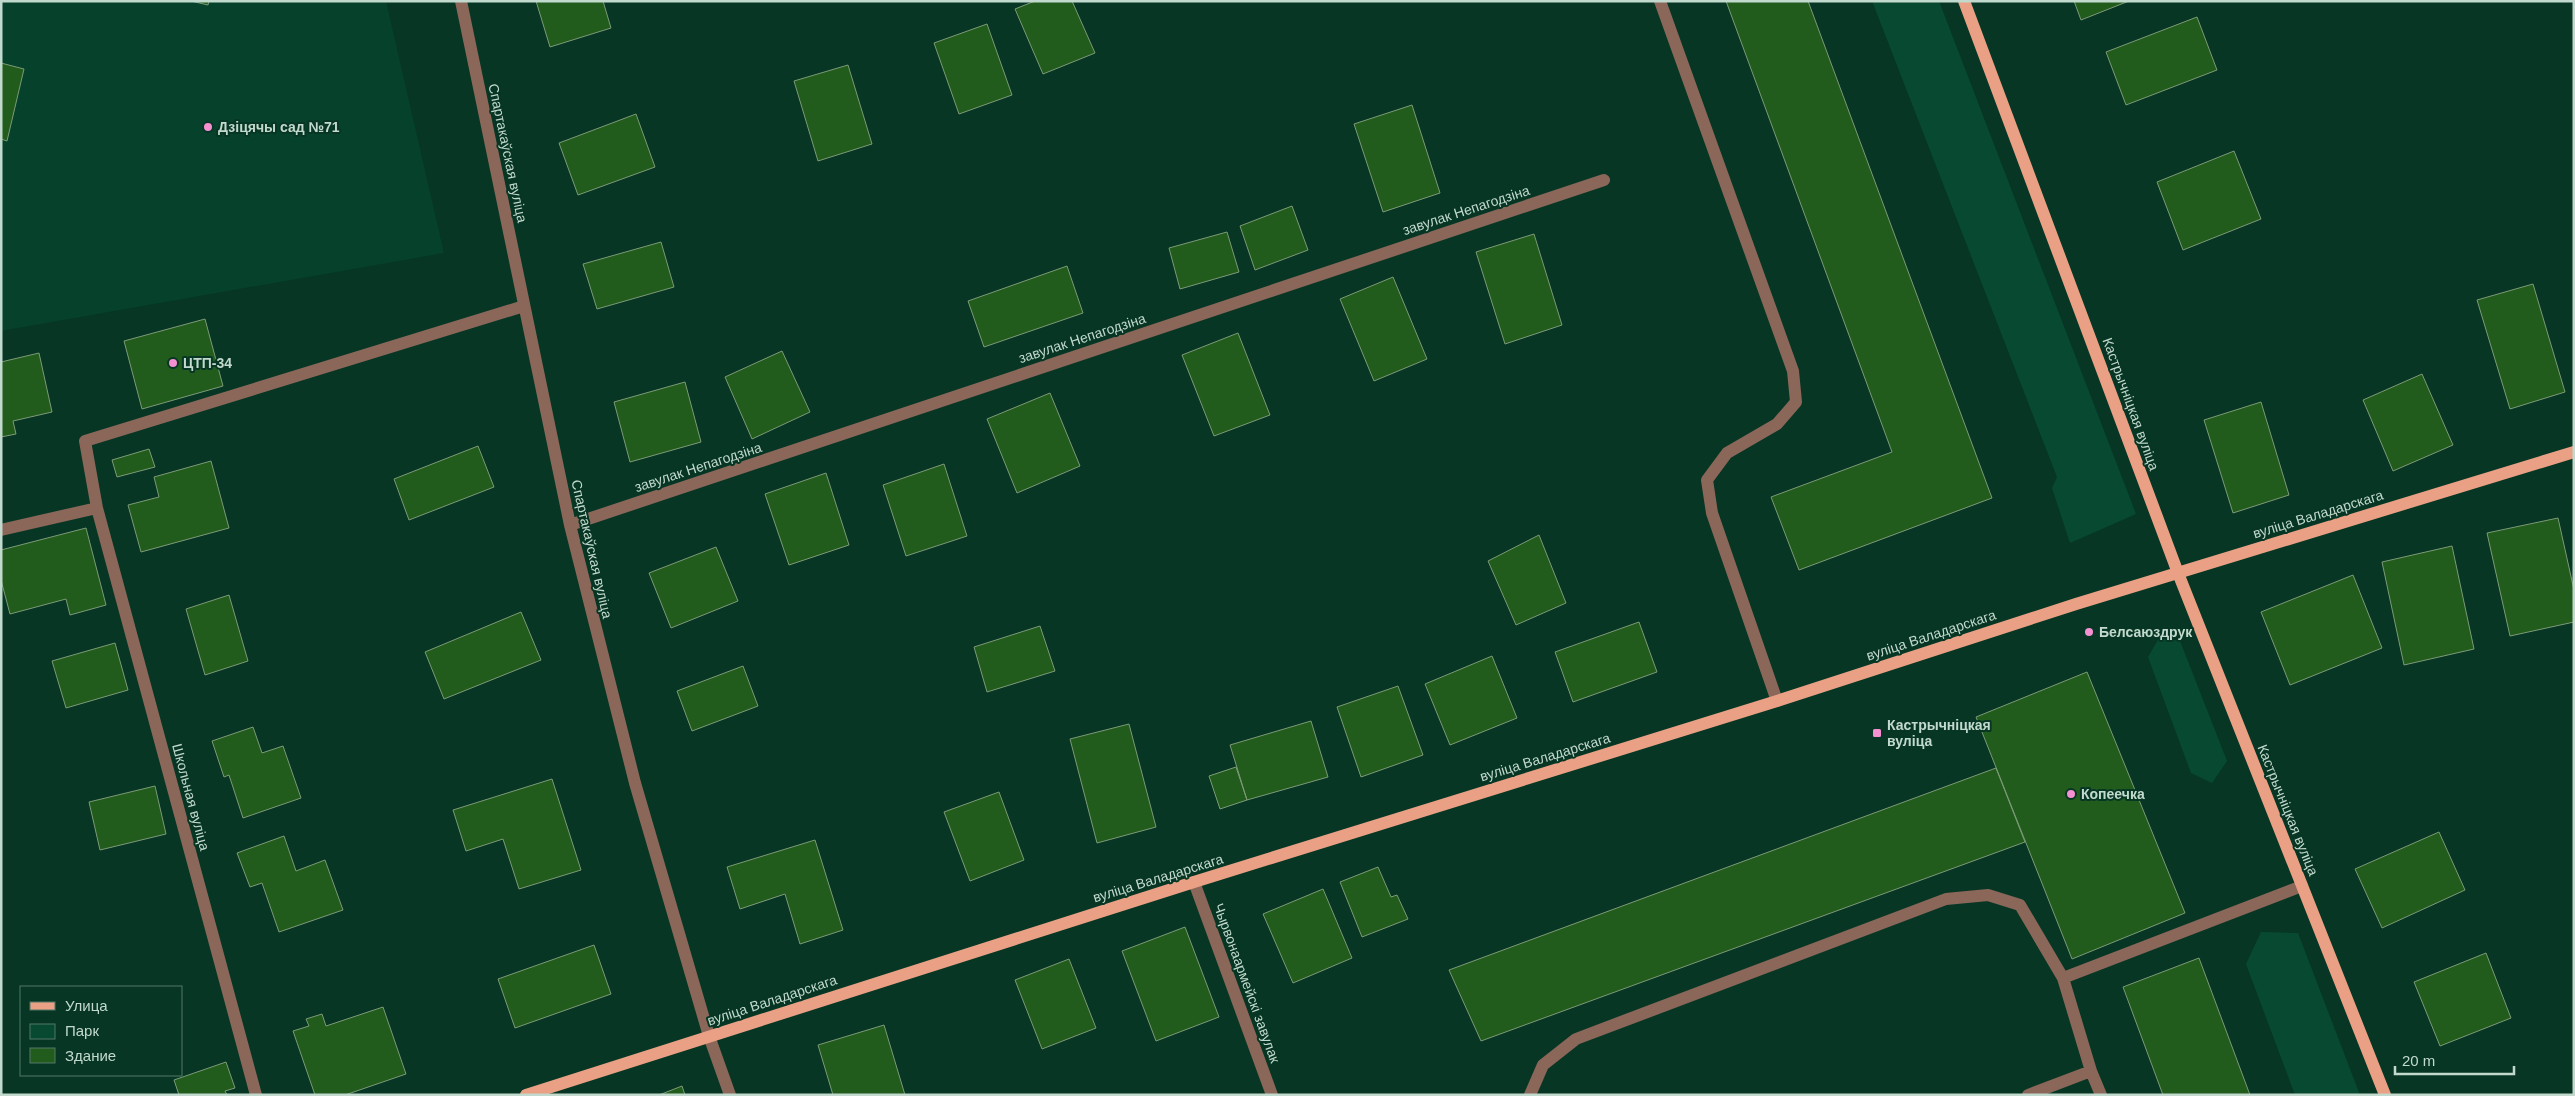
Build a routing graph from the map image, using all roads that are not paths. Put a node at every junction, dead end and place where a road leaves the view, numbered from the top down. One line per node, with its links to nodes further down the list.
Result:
1 (461, 1): 5 (street, Спартакаўская вуліца)
2 (1660, 1): 11 (street)
3 (1964, 1): 10 (main road, Кастрычніцкая вуліца)
4 (1604, 180): 8 (street, завулак Непагодзіна)
5 (524, 306): 7 (street, Школьная вуліца); 8 (street, Спартакаўская вуліца)
6 (2574, 452): 10 (main road, вуліца Валадарскага)
7 (97, 508): 9 (street); 17 (street, Школьная вуліца)
8 (570, 525): 15 (street, Спартакаўская вуліца)
9 (1, 530)
10 (2178, 573): 11 (main road, вуліца Валадарскага); 13 (main road, Кастрычніцкая вуліца)
11 (1777, 701): 12 (main road, вуліца Валадарскага)
12 (1194, 882): 15 (main road, вуліца Валадарскага); 20 (street, Чырвонаармейскі завулак)
13 (2302, 886): 14 (street); 24 (main road, Кастрычніцкая вуліца)
14 (2063, 978): 16 (street); 21 (street)
15 (709, 1036): 18 (main road, вуліца Валадарскага); 19 (street, Спартакаўская вуліца)
16 (2091, 1071): 22 (street); 23 (street)
17 (256, 1095)
18 (526, 1095)
19 (730, 1095)
20 (1272, 1095)
21 (1530, 1095)
22 (2028, 1095)
23 (2101, 1095)
24 (2385, 1095)

